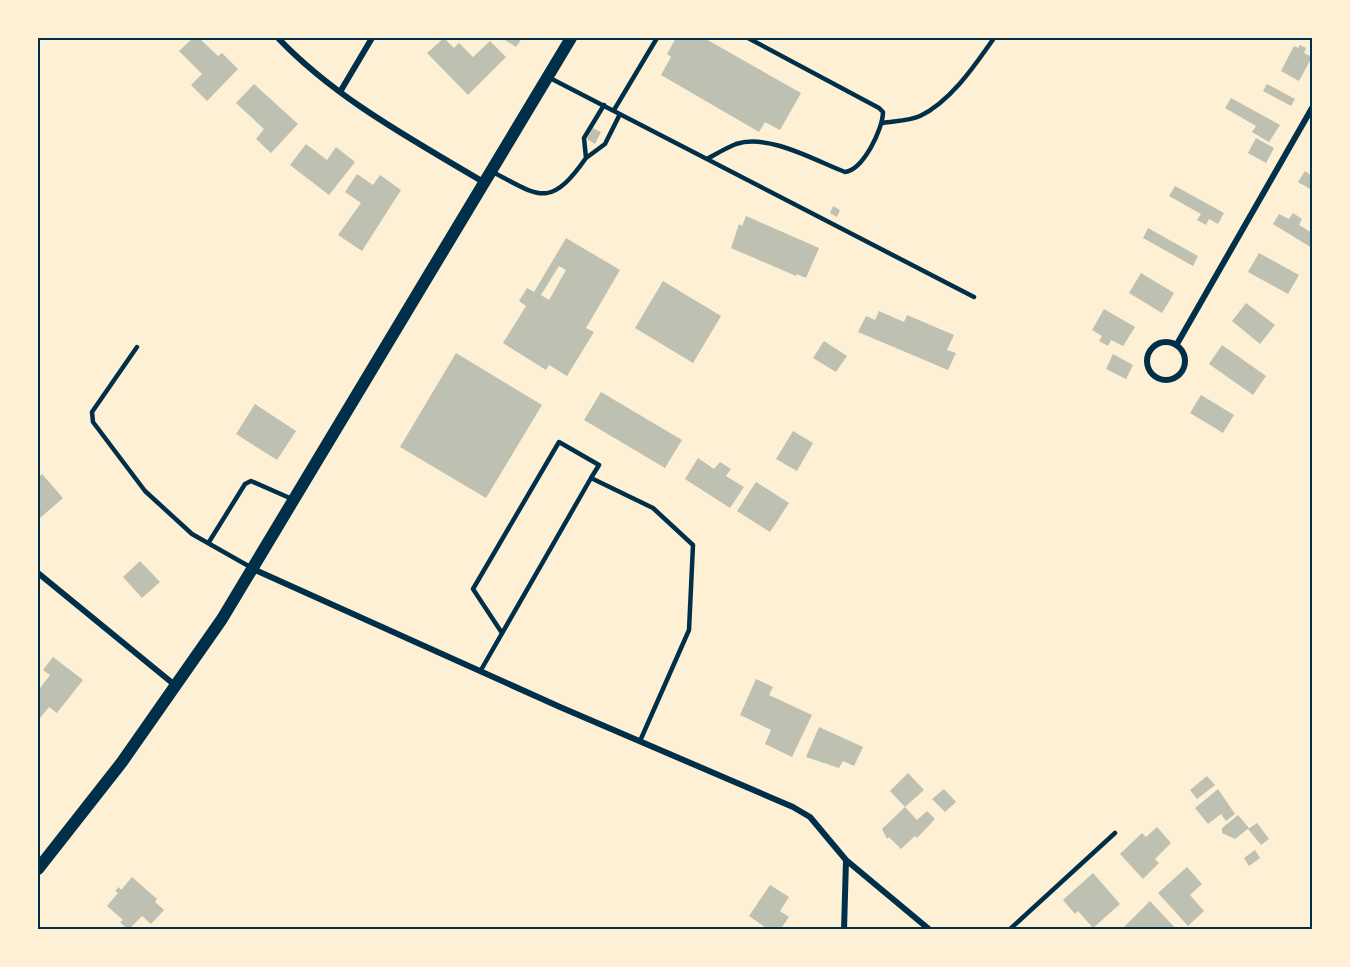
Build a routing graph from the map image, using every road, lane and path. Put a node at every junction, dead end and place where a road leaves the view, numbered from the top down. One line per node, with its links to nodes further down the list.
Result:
1 (278, 38): 8 (street)
2 (372, 38): 8 (street)
3 (571, 38): 7 (main road)
4 (657, 38): 11 (lane)
5 (748, 38): 13 (lane)
6 (994, 38): 13 (lane)
7 (548, 77): 9 (lane); 16 (main road)
8 (340, 92): 17 (street)
9 (604, 105): 11 (lane); 14 (lane)
10 (1312, 108): 19 (street)
11 (614, 110): 12 (lane)
12 (620, 114): 14 (lane); 15 (lane)
13 (883, 123): 15 (lane)
14 (586, 158): 16 (lane)
15 (707, 159): 18 (lane)
16 (491, 171): 17 (main road)
17 (485, 183): 22 (main road)
18 (974, 297)
19 (1176, 344): 19 (street)
20 (137, 347): 23 (lane)
21 (591, 478): 26 (lane); 26 (lane); 29 (lane)
22 (293, 500): 23 (lane); 24 (main road)
23 (209, 542): 24 (lane)
24 (252, 568): 27 (street); 28 (main road)
25 (38, 573): 28 (street)
26 (502, 633): 27 (lane)
27 (481, 670): 29 (street)
28 (177, 687): 32 (main road)
29 (640, 741): 31 (street)
30 (1115, 833): 35 (lane)
31 (846, 860): 33 (street); 34 (street)
32 (38, 869)
33 (844, 930)
34 (930, 930)
35 (1009, 930)

